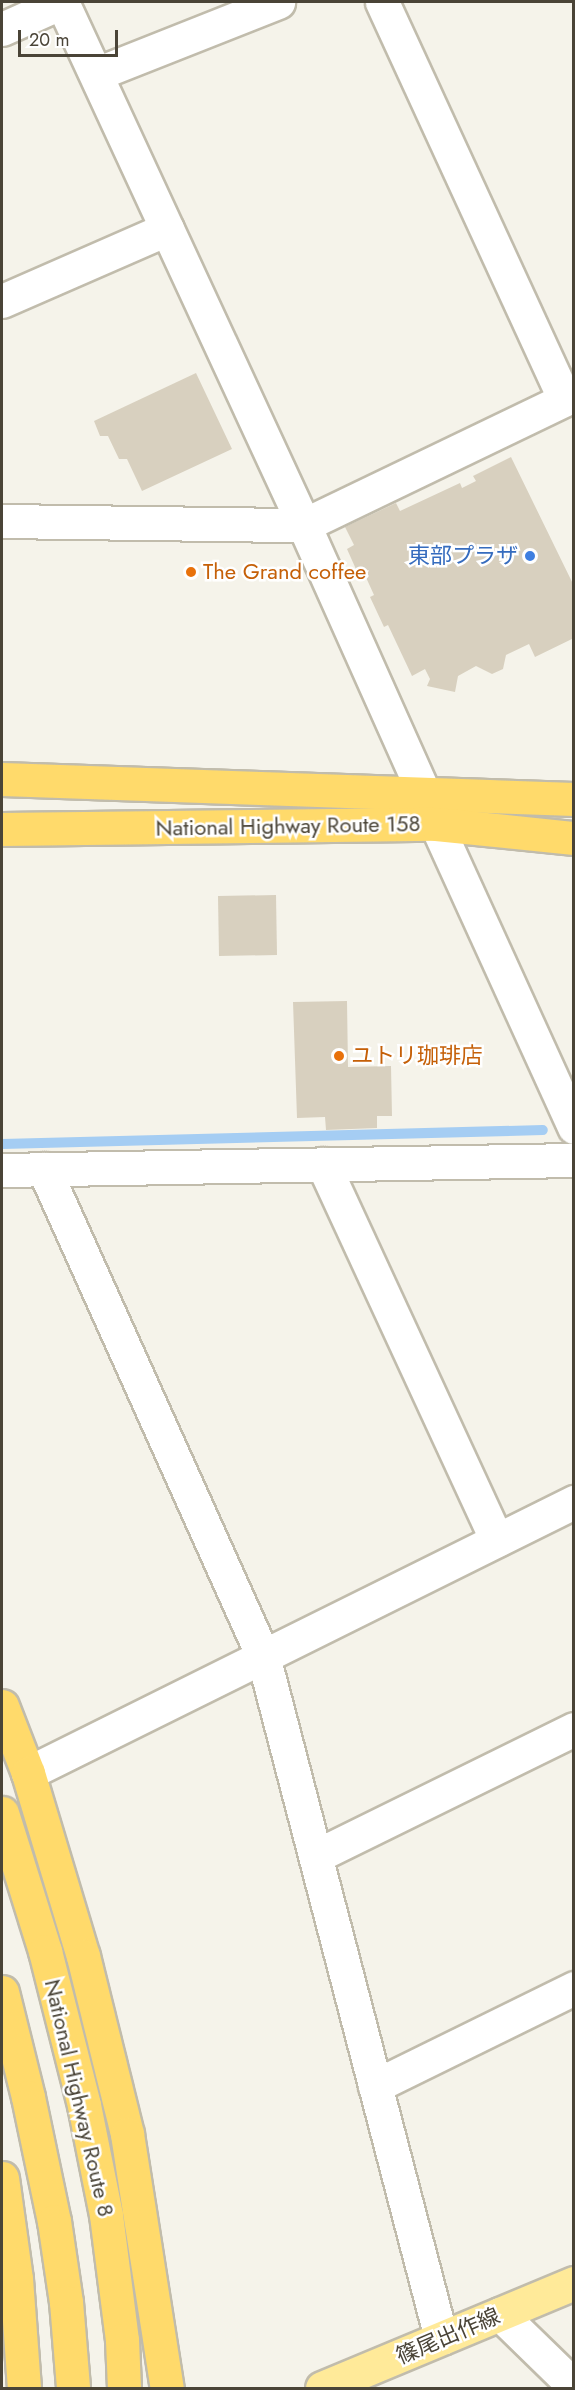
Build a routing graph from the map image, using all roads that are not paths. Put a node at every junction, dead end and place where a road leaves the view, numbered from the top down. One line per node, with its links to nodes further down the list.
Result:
1 (62, 2): 4 (street); 5 (street)
2 (278, 2): 5 (street)
3 (382, 2): 8 (street)
4 (2, 29)
5 (96, 74): 6 (street)
6 (167, 229): 7 (street); 10 (street)
7 (2, 301)
8 (569, 397): 10 (street)
9 (2, 520): 10 (street)
10 (303, 525): 13 (street)
11 (2, 779): 13 (highway, National Highway Route 158)
12 (573, 799): 13 (highway, National Highway Route 158)
13 (430, 810): 14 (highway, National Highway Route 158); 15 (highway, National Highway Route 158); 16 (street)
14 (2, 829)
15 (573, 838)
16 (573, 1127)
17 (573, 1160): 18 (street)
18 (323, 1164): 19 (street); 22 (street)
19 (44, 1169): 20 (street); 23 (street)
20 (2, 1170)
21 (573, 1502): 22 (street)
22 (497, 1540): 23 (street)
23 (263, 1656): 26 (street); 28 (street)
24 (2, 1706): 26 (highway)
25 (573, 1730): 28 (street)
26 (28, 1773): 40 (highway)
27 (2, 1814): 39 (highway, National Highway Route 8)
28 (316, 1856): 31 (street)
29 (573, 1988): 31 (street)
30 (2, 1992): 38 (highway)
31 (375, 2086): 35 (street)
32 (2, 2178): 37 (highway)
33 (573, 2283): 34 (main road, 篠尾出作線)
34 (500, 2314): 35 (main road, 篠尾出作線); 36 (street)
35 (441, 2338): 41 (main road, 篠尾出作線)
36 (573, 2386)
37 (24, 2388)
38 (73, 2388)
39 (124, 2388)
40 (167, 2388)
41 (322, 2388)

